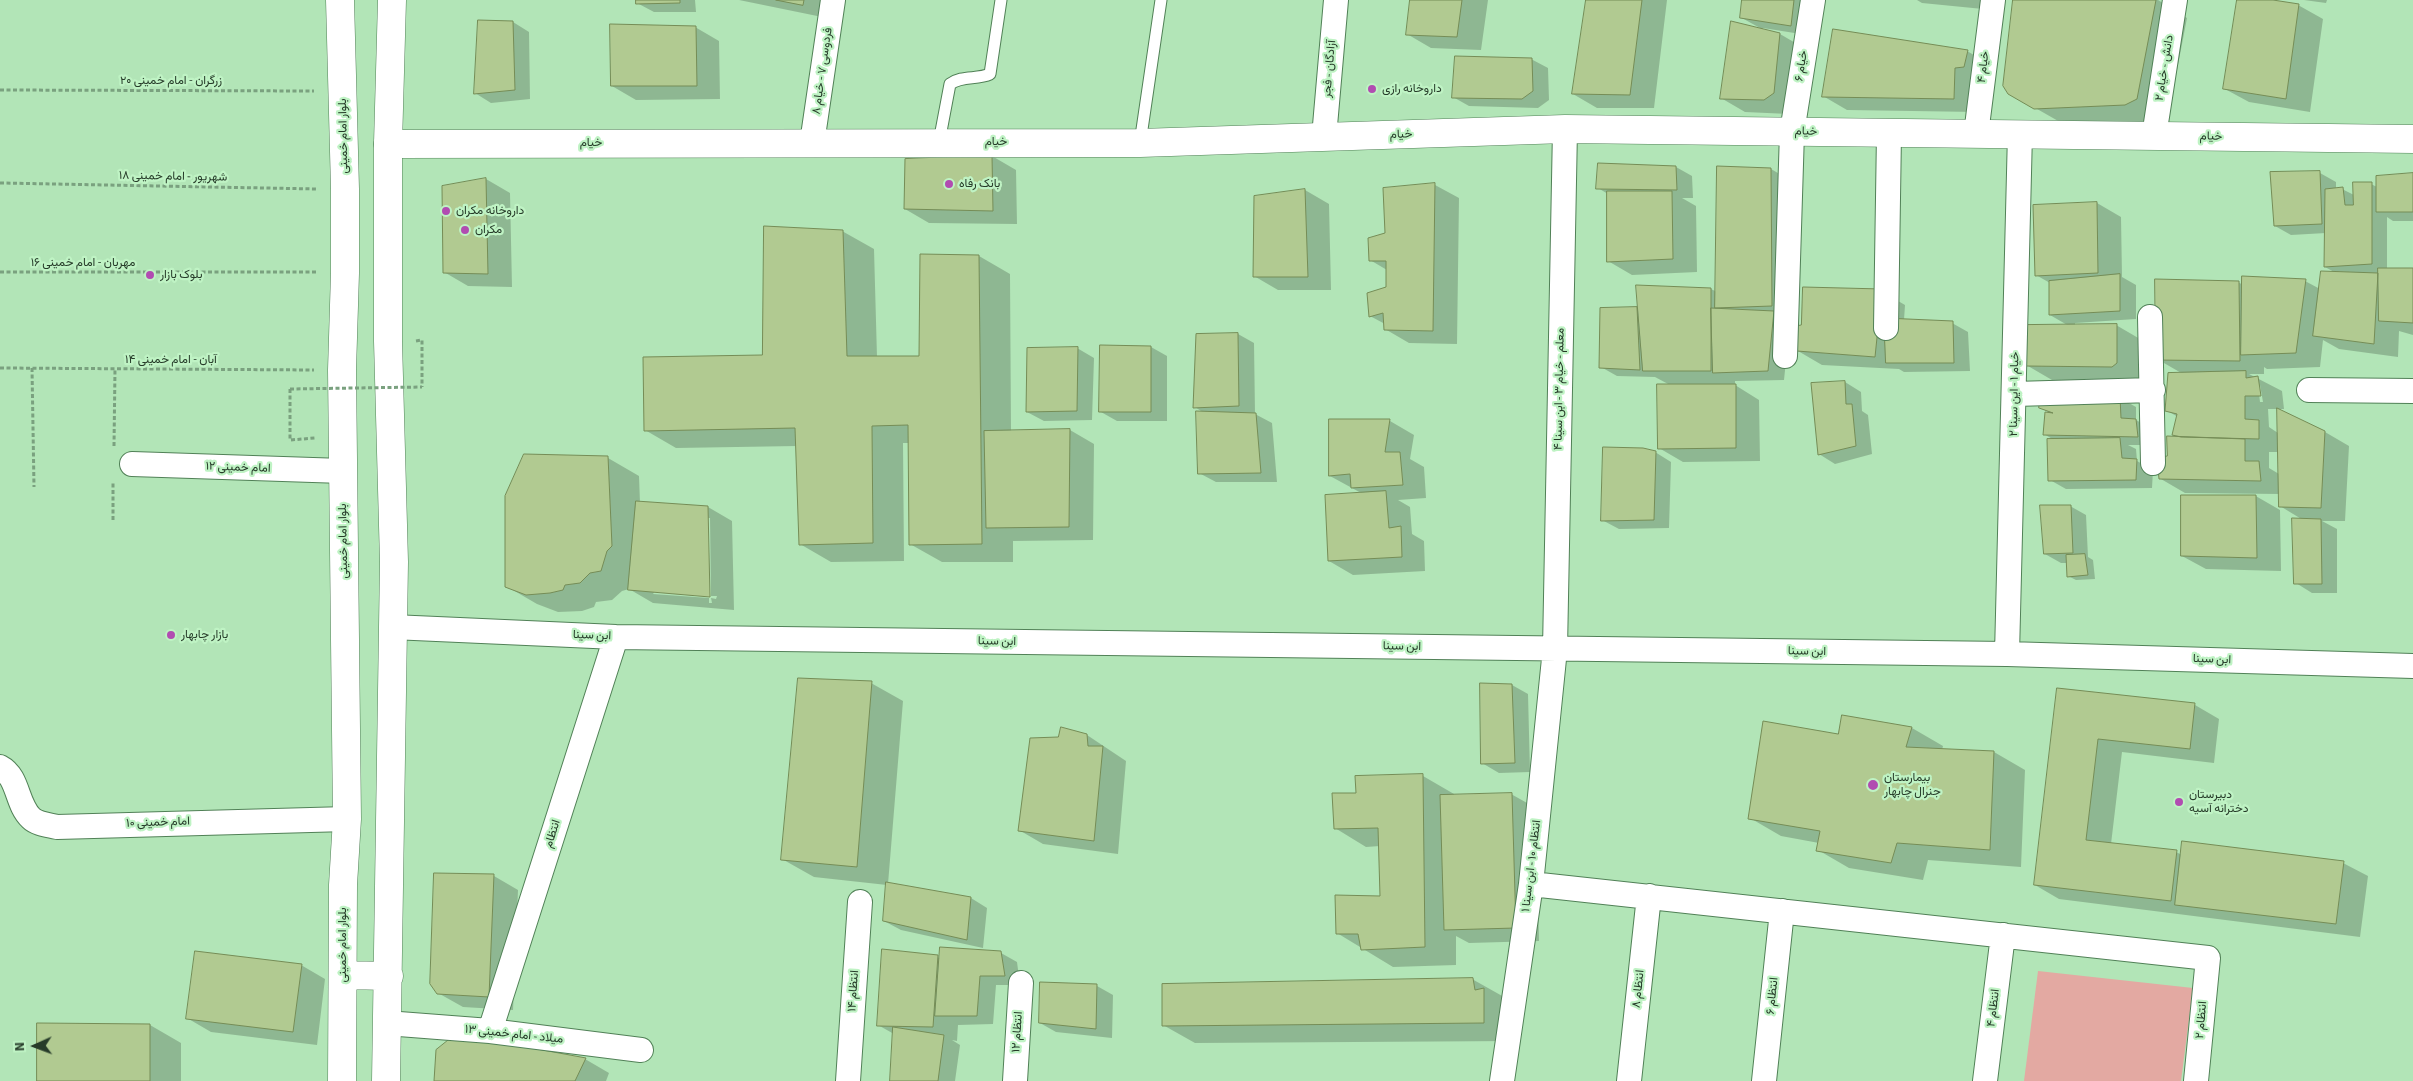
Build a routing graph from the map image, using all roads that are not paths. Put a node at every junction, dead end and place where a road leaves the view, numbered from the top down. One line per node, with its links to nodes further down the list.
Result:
1 (340, 0): 31 (main road, بلوار امام خمینی)
2 (392, 0): 21 (main road)
3 (833, 0): 18 (street, فردوسی ۷ - خیام ۸)
4 (1001, 0): 19 (lane)
5 (1161, 0): 20 (lane)
6 (1336, 0): 16 (street, آزادگان - فجر)
7 (1813, 0): 11 (street, خیام ۶)
8 (1993, 0): 14 (street, خیام ۴)
9 (2176, 0): 15 (street, دانش - خیام ۲)
10 (1565, 130): 11 (main road, خیام); 16 (main road, خیام); 34 (street, معلم - خیام ۳ - ابن سینا ۴)
11 (1792, 132): 12 (main road, خیام); 24 (street, خیام ۶)
12 (1889, 133): 14 (main road, خیام); 23 (street)
13 (2020, 133): 14 (main road, خیام); 15 (main road, خیام); 28 (street, خیام ۱ - این سینا ۲)
14 (1976, 134)
15 (2154, 136): 17 (main road, خیام)
16 (1324, 137): 20 (main road, خیام)
17 (2413, 139)
18 (812, 142): 19 (main road, خیام); 21 (main road, خیام)
19 (939, 142): 20 (main road, خیام)
20 (1140, 142)
21 (388, 144): 32 (main road)
22 (2150, 317): 25 (street)
23 (1886, 328)
24 (1785, 356)
25 (2153, 390): 28 (street); 29 (street)
26 (2309, 390): 27 (street)
27 (2413, 391)
28 (2015, 394): 35 (street, خیام ۱ - این سینا ۲)
29 (2153, 463)
30 (132, 464): 31 (street, امام خمینی ۱۲)
31 (343, 472): 38 (main road, بلوار امام خمینی)
32 (392, 627): 33 (street, ابن سینا); 45 (main road)
33 (616, 636): 34 (street, ابن سینا); 48 (street, انتظام)
34 (1555, 649): 35 (street, ابن سینا); 39 (street, انتظام ۱۰ - ابن سینا ۱)
35 (2007, 654): 36 (street, ابن سینا)
36 (2413, 666)
37 (0, 767): 38 (street, امام خمینی ۱۰)
38 (348, 819): 44 (main road, بلوار امام خمینی)
39 (1532, 884): 40 (street); 54 (street, انتظام ۱۰ - ابن سینا ۱)
40 (1649, 896): 42 (street); 55 (street, انتظام ۸)
41 (860, 902): 52 (street, انتظام ۱۴)
42 (1782, 910): 43 (street); 56 (street, انتظام ۶)
43 (2003, 935): 57 (street, انتظام ۴); 58 (street, انتظام ۲)
44 (343, 975): 45 (main road); 50 (main road, بلوار امام خمینی)
45 (389, 976): 47 (main road)
46 (1021, 983): 53 (street, انتظام ۱۲)
47 (386, 1023): 48 (street, میلاد - امام خمینی ۱۳); 51 (main road)
48 (490, 1032): 49 (street, میلاد - امام خمینی ۱۳)
49 (641, 1050)
50 (342, 1081)
51 (386, 1081)
52 (848, 1081)
53 (1015, 1081)
54 (1502, 1081)
55 (1628, 1081)
56 (1764, 1081)
57 (1985, 1081)
58 (2196, 1081)

